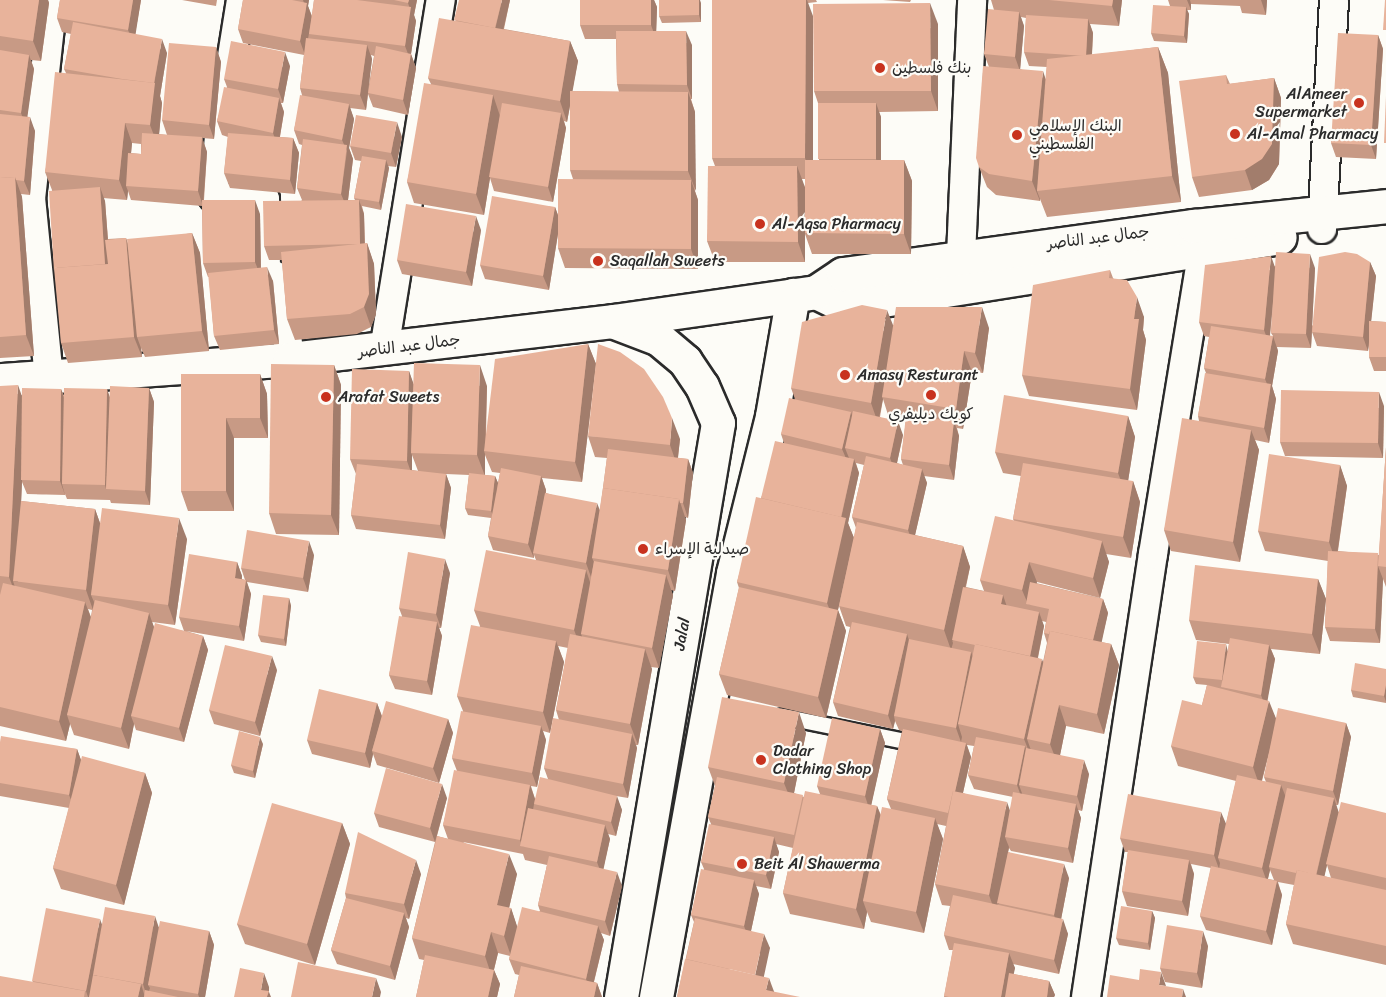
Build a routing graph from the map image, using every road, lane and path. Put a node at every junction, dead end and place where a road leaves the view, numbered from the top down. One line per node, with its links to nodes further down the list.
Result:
1 (53, 0): 15 (street)
2 (242, 0): 14 (street)
3 (441, 0): 13 (street)
4 (972, 0): 10 (street)
5 (1334, 0): 7 (street)
6 (1386, 206): 7 (main road, جمال عبد الناصر)
7 (1323, 220): 8 (main road, جمال عبد الناصر); 9 (main road, جمال عبد الناصر); 10 (main road, جمال عبد الناصر)
8 (1386, 225)
9 (1203, 250): 10 (main road, جمال عبد الناصر); 21 (street)
10 (961, 272): 11 (main road, جمال عبد الناصر)
11 (805, 294): 12 (main road, جمال عبد الناصر); 20 (main road)
12 (614, 321): 13 (main road, جمال عبد الناصر); 19 (main road, Jalal)
13 (384, 350): 14 (main road, جمال عبد الناصر)
14 (290, 359): 15 (main road, جمال عبد الناصر)
15 (50, 378): 16 (main road, جمال عبد الناصر)
16 (0, 380)
17 (766, 713): 18 (lane)
18 (939, 748)
19 (621, 997)
20 (657, 997)
21 (1086, 997)

